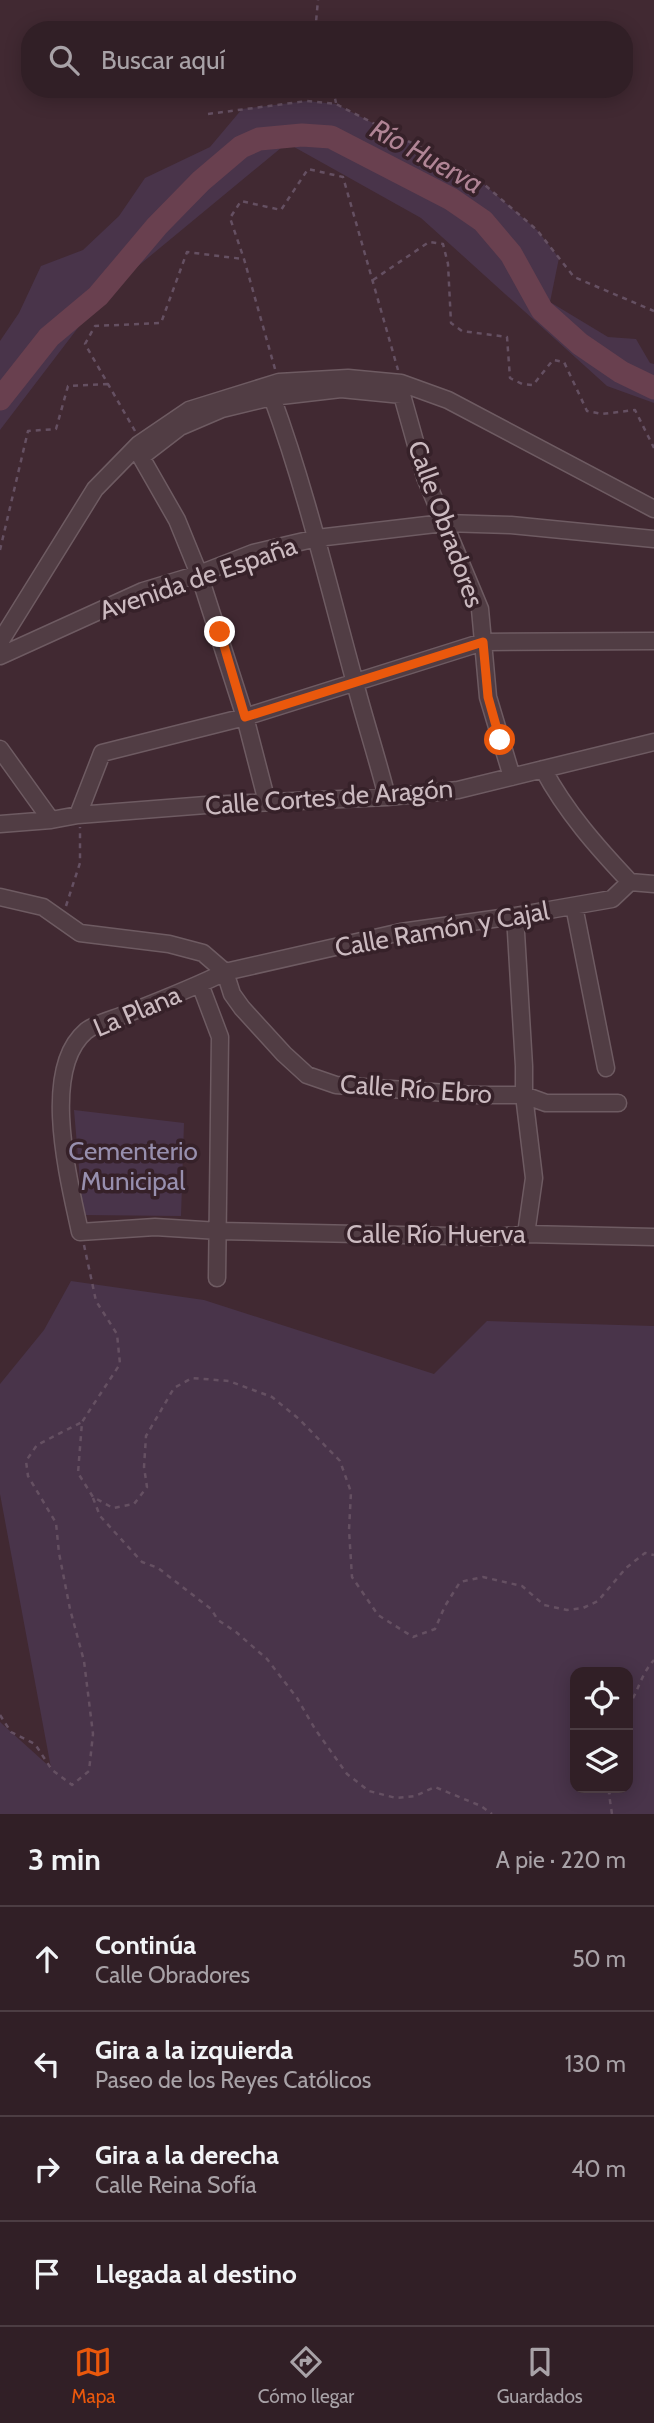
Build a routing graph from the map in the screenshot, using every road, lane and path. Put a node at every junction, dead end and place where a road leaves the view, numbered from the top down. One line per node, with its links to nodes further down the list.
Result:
1 (318, 0): 2 (path)
2 (316, 21)
3 (334, 98): 4 (path)
4 (336, 104): 5 (path); 8 (path)
5 (208, 114)
6 (244, 259): 7 (path); 9 (path); 11 (path)
7 (373, 280): 10 (path); 12 (path)
8 (654, 311)
9 (109, 384): 13 (path); 18 (path)
10 (402, 389): 11 (street); 14 (street); 15 (street, Calle Obradores)
11 (276, 390): 13 (street); 16 (street)
12 (654, 449)
13 (140, 450): 19 (street); 21 (street)
14 (654, 509)
15 (444, 523): 16 (street, Avenida de España); 17 (street, Avenida de España); 22 (street, Calle Obradores)
16 (317, 538): 19 (street, Avenida de España); 24 (street)
17 (654, 539)
18 (0, 550)
19 (199, 574): 23 (street, Avenida de España); 25 (street)
20 (654, 641): 22 (street)
21 (0, 642)
22 (483, 642): 24 (street); 29 (street, Calle Obradores)
23 (0, 656)
24 (354, 681): 25 (street); 30 (street)
25 (245, 717): 31 (street); 32 (street)
26 (654, 742): 28 (street, Calle Cortes de Aragón)
27 (0, 749): 33 (street)
28 (543, 769): 29 (street, Calle Cortes de Aragón); 35 (street)
29 (512, 776): 30 (street, Calle Cortes de Aragón)
30 (387, 797): 31 (street, Calle Cortes de Aragón)
31 (267, 802): 32 (street, Calle Cortes de Aragón)
32 (78, 815): 33 (street, Calle Cortes de Aragón); 40 (path)
33 (51, 820): 34 (street, Calle Cortes de Aragón)
34 (0, 824)
35 (630, 883): 36 (street); 38 (street, Calle Ramón y Cajal)
36 (654, 884)
37 (0, 897): 40 (street)
38 (574, 906): 39 (street, Calle Ramón y Cajal); 43 (street)
39 (515, 916): 41 (street, Calle Ramón y Cajal); 44 (street)
40 (62, 919): 41 (street)
41 (225, 972): 42 (street, La Plana); 44 (street, Calle Río Ebro)
42 (200, 984): 46 (street); 47 (street, La Plana)
43 (606, 1068)
44 (524, 1095): 45 (street, Calle Río Ebro); 48 (street)
45 (618, 1103)
46 (219, 1231): 47 (street, Calle Río Huerva); 48 (street, Calle Río Huerva); 50 (street)
47 (80, 1232): 51 (path)
48 (526, 1234): 49 (street, Calle Río Huerva)
49 (654, 1237)
50 (217, 1278)
51 (82, 1422): 52 (path); 56 (path)
52 (93, 1497): 53 (path); 58 (path)
53 (654, 1555)
54 (654, 1660): 55 (path)
55 (633, 1699)
56 (0, 1715)
57 (610, 1793): 59 (path)
58 (492, 1814)
59 (611, 1814)

